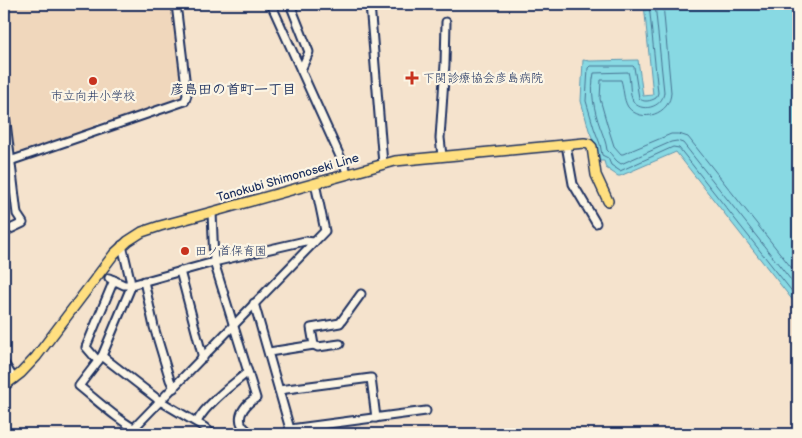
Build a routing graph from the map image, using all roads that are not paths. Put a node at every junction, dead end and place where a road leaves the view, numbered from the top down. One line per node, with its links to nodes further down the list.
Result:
1 (176, 4): 10 (street)
2 (271, 4): 6 (street)
3 (290, 4): 6 (street)
4 (370, 4): 11 (street)
5 (446, 22): 9 (street)
6 (301, 70): 12 (street)
7 (4, 106): 10 (street)
8 (566, 145): 9 (main road, Tanokubi Shimonoseki Line); 14 (main road, Tanokubi Shimonoseki Line); 16 (street)
9 (442, 156): 11 (main road, Tanokubi Shimonoseki Line)
10 (7, 162): 17 (street)
11 (383, 164): 12 (main road, Tanokubi Shimonoseki Line)
12 (348, 174): 13 (main road, Tanokubi Shimonoseki Line)
13 (316, 183): 15 (main road, Tanokubi Shimonoseki Line); 18 (street)
14 (608, 201)
15 (212, 212): 19 (main road, Tanokubi Shimonoseki Line); 20 (street)
16 (596, 223)
17 (4, 232)
18 (314, 242): 20 (street); 25 (street)
19 (122, 245): 23 (street); 34 (main road, Tanokubi Shimonoseki Line)
20 (214, 262): 21 (street); 26 (street)
21 (180, 271): 22 (street); 31 (street)
22 (144, 282): 23 (street); 36 (street)
23 (131, 285): 30 (street); 30 (street)
24 (361, 294): 28 (street)
25 (254, 303): 26 (street); 29 (street)
26 (233, 325): 31 (street); 33 (street)
27 (340, 344): 28 (street)
28 (314, 345): 29 (street)
29 (269, 352): 37 (street)
30 (100, 358): 38 (street); 42 (street)
31 (203, 358): 36 (street)
32 (4, 363): 34 (street)
33 (248, 372): 41 (street); 46 (street)
34 (14, 379): 35 (main road, Tanokubi Shimonoseki Line)
35 (4, 386)
36 (174, 388): 38 (street)
37 (280, 390): 40 (street); 43 (street)
38 (160, 401): 41 (street); 42 (street)
39 (426, 411): 40 (street)
40 (376, 418): 43 (street)
41 (196, 422): 45 (street)
42 (134, 428): 44 (street)
43 (292, 432)
44 (144, 434)
45 (212, 434)
46 (251, 434)

